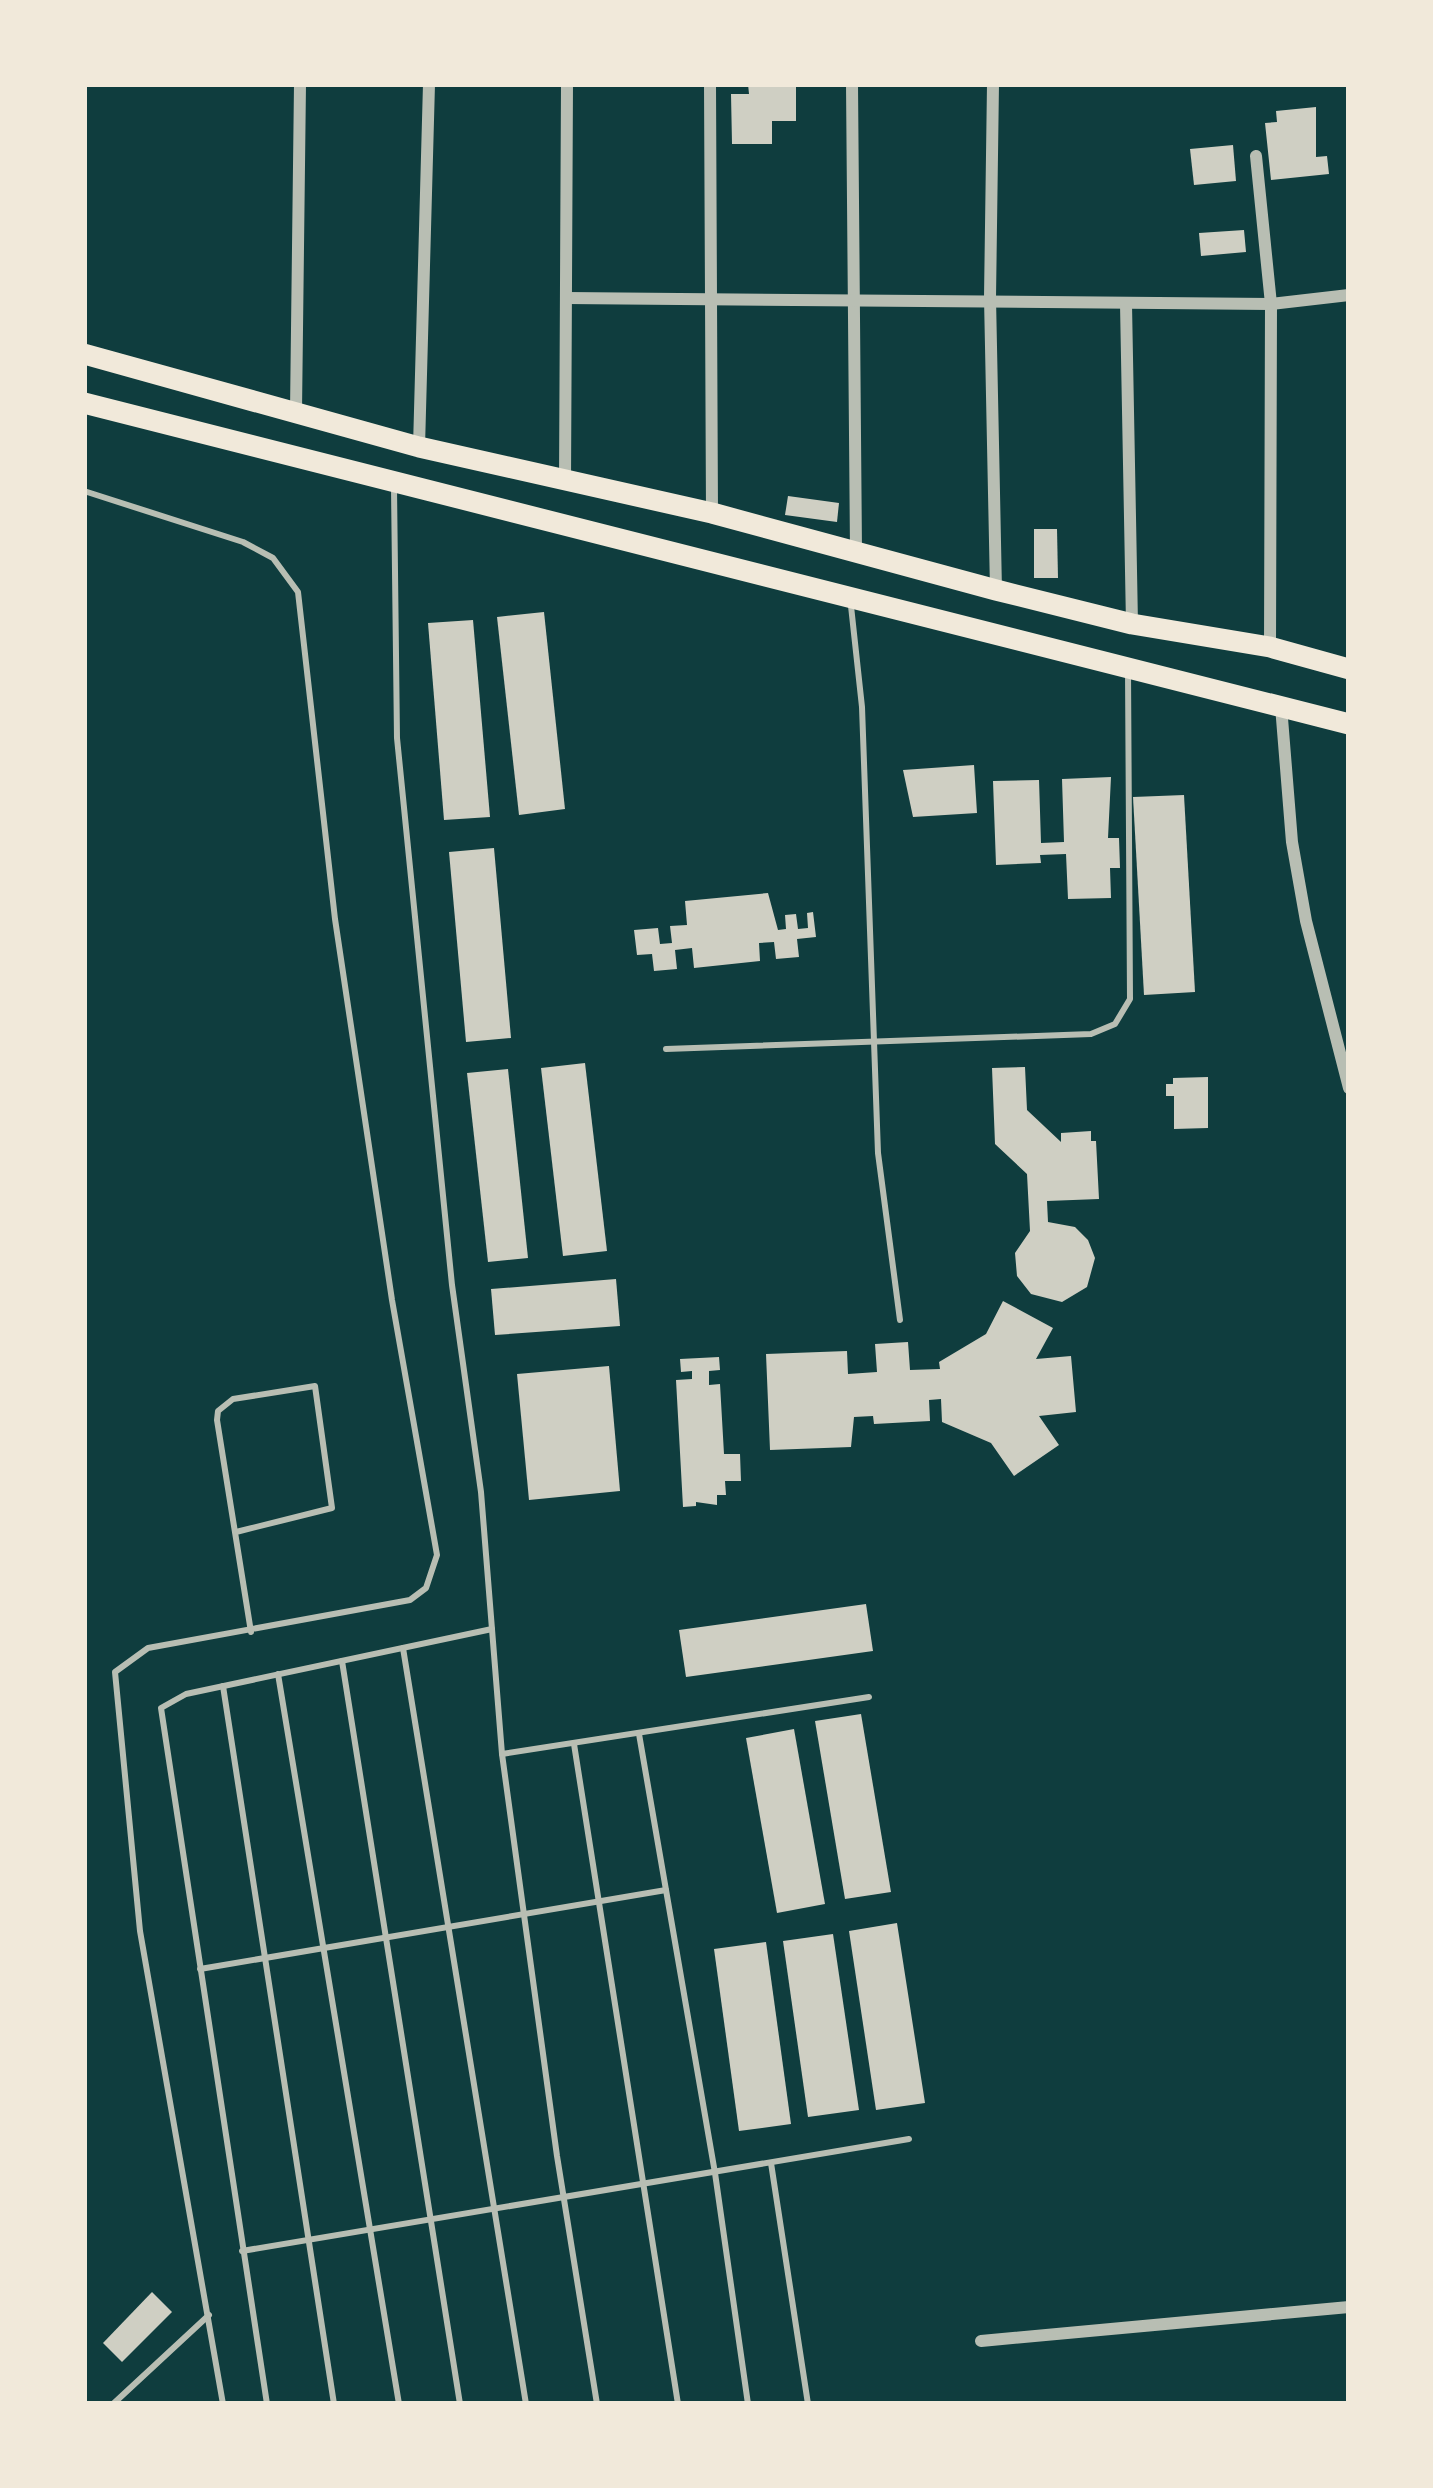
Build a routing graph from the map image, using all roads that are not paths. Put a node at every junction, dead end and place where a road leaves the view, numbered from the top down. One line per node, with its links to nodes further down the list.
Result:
1 (300, 84): 17 (street)
2 (430, 84): 18 (street)
3 (567, 84): 9 (street)
4 (710, 84): 11 (street)
5 (852, 84): 12 (street)
6 (993, 84): 10 (street)
7 (1256, 156): 14 (street)
8 (1349, 295): 14 (street)
9 (566, 298): 11 (street); 19 (street)
10 (990, 298): 12 (street); 13 (street); 24 (street)
11 (713, 300): 12 (street); 22 (street)
12 (854, 302): 23 (street)
13 (1126, 304): 14 (street); 26 (street)
14 (1271, 304): 27 (street)
15 (84, 354): 17 (highway)
16 (84, 403): 20 (highway)
17 (296, 411): 18 (highway)
18 (419, 447): 19 (highway)
19 (565, 483): 22 (highway)
20 (394, 484): 25 (highway); 37 (lane)
21 (84, 491): 38 (lane)
22 (712, 513): 23 (highway)
23 (856, 550): 24 (highway)
24 (996, 590): 26 (highway)
25 (850, 596): 28 (highway); 32 (lane)
26 (1132, 624): 27 (highway)
27 (1270, 646): 29 (highway)
28 (1128, 667): 30 (highway); 32 (lane)
29 (1349, 669)
30 (1281, 706): 31 (highway); 34 (street)
31 (1349, 724)
32 (876, 1043): 33 (lane); 35 (lane)
33 (665, 1049)
34 (1349, 1088)
35 (900, 1320)
36 (236, 1532): 36 (lane); 38 (lane)
37 (492, 1629): 39 (lane); 46 (lane)
38 (250, 1632): 66 (lane)
39 (403, 1648): 40 (lane); 50 (lane)
40 (342, 1661): 41 (lane); 51 (lane)
41 (278, 1674): 42 (lane); 52 (lane)
42 (223, 1686): 53 (lane); 54 (lane)
43 (869, 1697): 44 (lane)
44 (639, 1733): 45 (lane); 47 (lane)
45 (574, 1744): 46 (lane); 48 (lane)
46 (502, 1754): 49 (lane)
47 (666, 1890): 48 (lane); 57 (lane)
48 (600, 1899): 49 (lane); 58 (lane)
49 (523, 1912): 50 (lane); 59 (lane)
50 (448, 1925): 51 (lane); 60 (lane)
51 (385, 1936): 52 (lane); 61 (lane)
52 (323, 1947): 53 (lane); 62 (lane)
53 (261, 1959): 54 (lane); 63 (lane)
54 (200, 1970): 64 (lane)
55 (909, 2139): 56 (lane)
56 (771, 2163): 57 (lane); 78 (lane)
57 (716, 2173): 58 (lane); 77 (lane)
58 (646, 2181): 59 (lane); 76 (lane)
59 (566, 2193): 60 (lane); 75 (lane)
60 (494, 2206): 61 (lane); 74 (lane)
61 (428, 2218): 62 (lane); 73 (lane)
62 (370, 2228): 63 (lane); 72 (lane)
63 (309, 2239): 64 (lane); 71 (lane)
64 (242, 2251): 70 (lane)
65 (1349, 2307): 67 (street)
66 (209, 2315): 68 (lane); 69 (lane)
67 (981, 2341)
68 (112, 2404)
69 (223, 2404)
70 (266, 2404)
71 (334, 2404)
72 (399, 2404)
73 (460, 2404)
74 (526, 2404)
75 (597, 2404)
76 (678, 2404)
77 (748, 2404)
78 (808, 2404)

